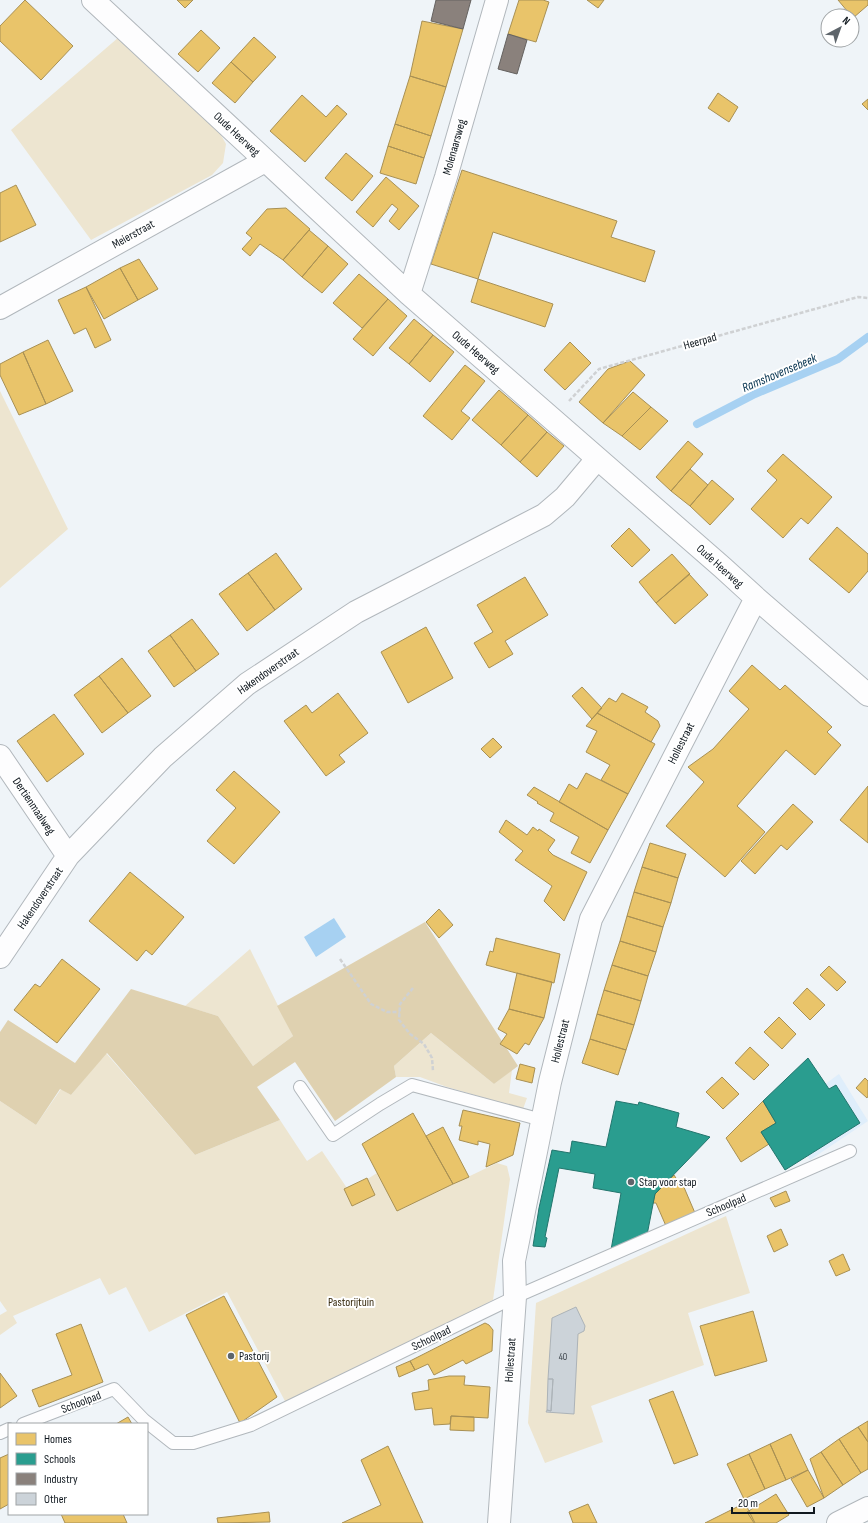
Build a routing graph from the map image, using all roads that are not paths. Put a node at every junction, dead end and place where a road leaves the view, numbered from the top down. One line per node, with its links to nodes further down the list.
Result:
1 (93, 0): 3 (street, Oude Heerweg)
2 (497, 0): 4 (street, Molenaarsweg)
3 (265, 161): 4 (street, Oude Heerweg); 5 (street, Meierstraat)
4 (409, 294): 6 (street, Oude Heerweg)
5 (0, 308)
6 (597, 459): 7 (street, Oude Heerweg); 10 (street, Hakendoverstraat)
7 (756, 598): 8 (street, Oude Heerweg); 13 (street, Hollestraat)
8 (868, 695)
9 (0, 756): 10 (street, Dertienmaalweg)
10 (68, 856): 11 (street, Hakendoverstraat)
11 (0, 957)
12 (300, 1087): 13 (lane)
13 (542, 1120): 15 (street, Hollestraat)
14 (850, 1151): 15 (lane, Schoolpad)
15 (515, 1296): 18 (lane, Schoolpad); 20 (street, Hollestraat)
16 (26, 1423): 17 (lane, Schoolpad)
17 (148, 1423)
18 (148, 1423)
19 (868, 1508): 21 (street)
20 (499, 1523)
21 (838, 1523)

